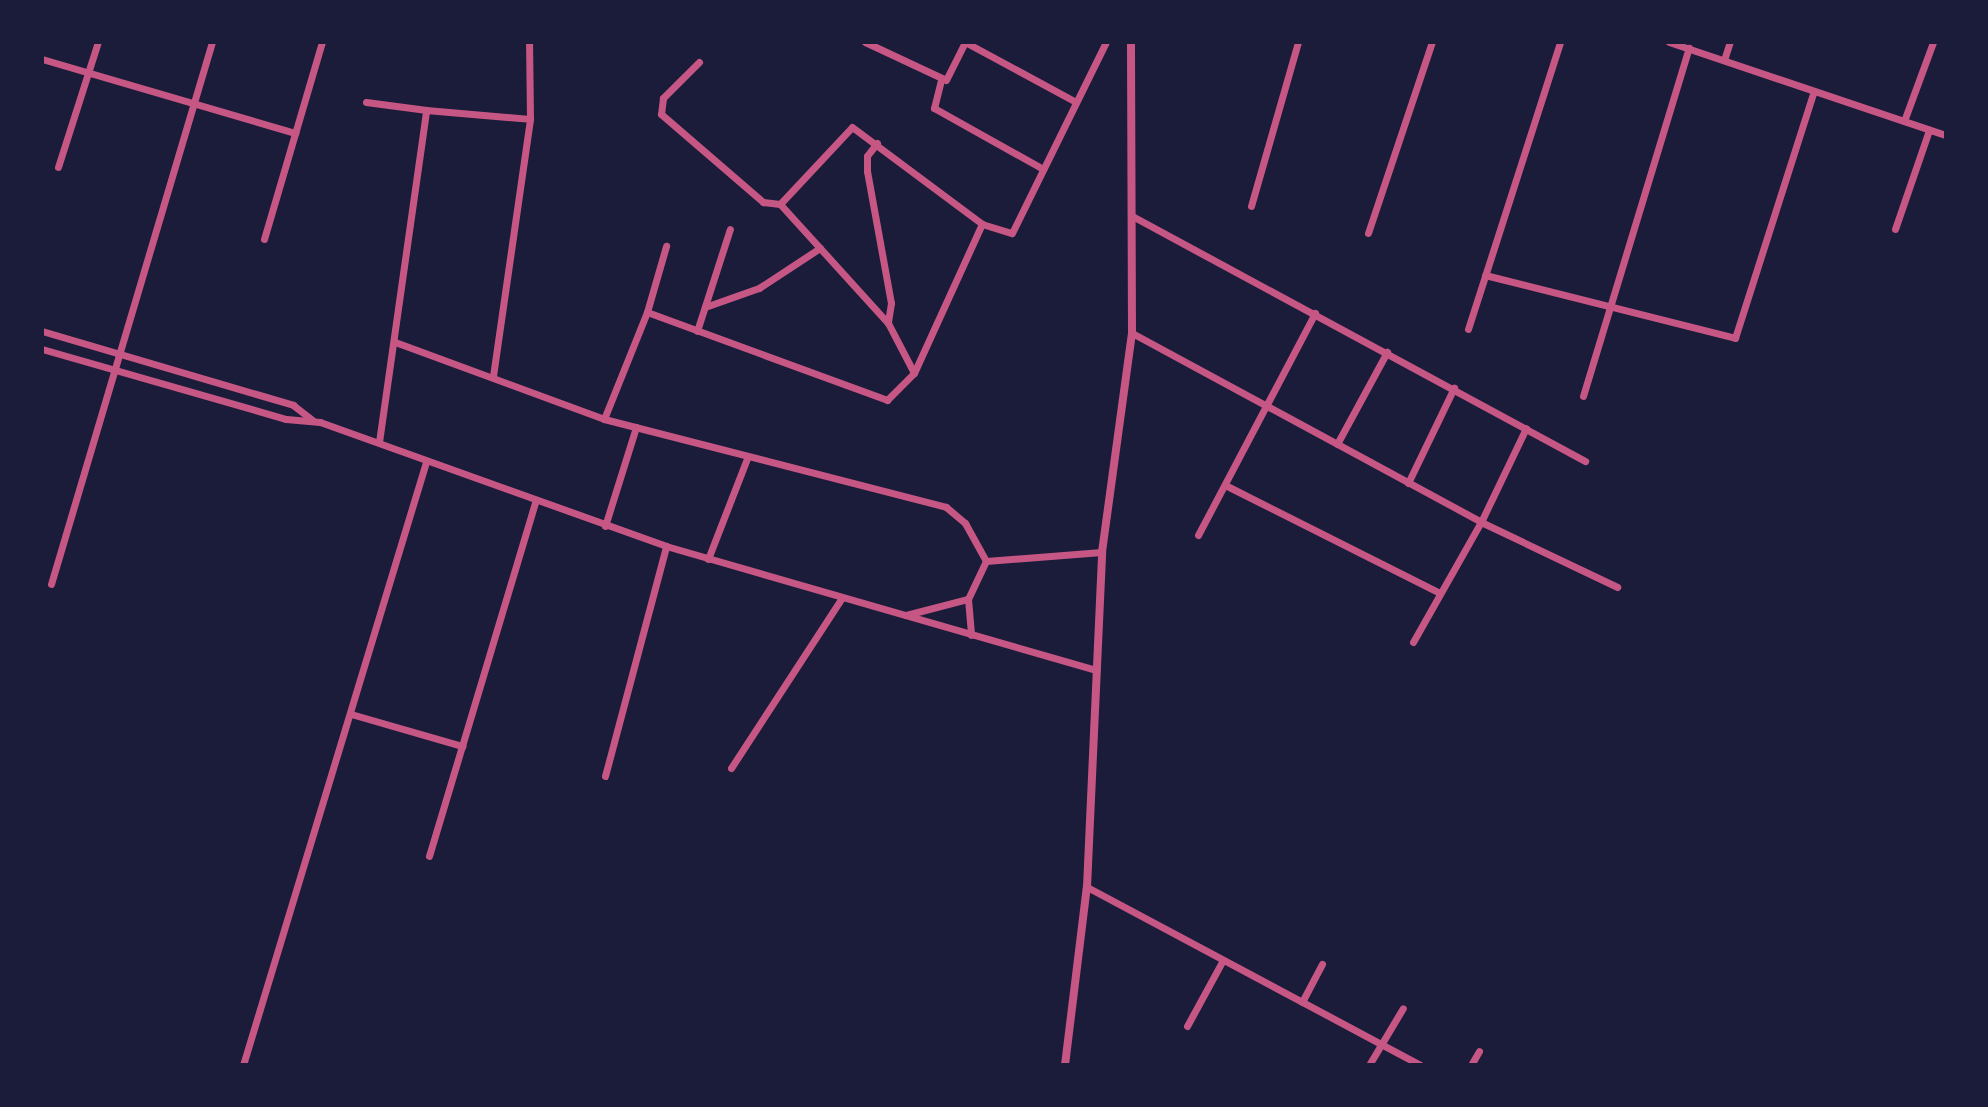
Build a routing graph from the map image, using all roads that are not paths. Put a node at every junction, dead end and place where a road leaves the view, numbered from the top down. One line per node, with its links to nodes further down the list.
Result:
1 (98, 42): 18 (street)
2 (212, 42): 23 (street)
3 (322, 42): 28 (street)
4 (529, 42): 25 (street)
5 (865, 42): 19 (street)
6 (1106, 42): 21 (street)
7 (1131, 42): 35 (street)
8 (1298, 42): 34 (street)
9 (1432, 42): 39 (street)
10 (1560, 42): 43 (street)
11 (1669, 42): 14 (street)
12 (1730, 42): 16 (street)
13 (1933, 42): 26 (street)
14 (1689, 48): 16 (street); 44 (street)
15 (42, 59): 18 (street)
16 (1724, 60): 20 (street)
17 (699, 62): 33 (street)
18 (88, 73): 23 (street); 31 (street)
19 (941, 80): 21 (street); 32 (street)
20 (1814, 91): 26 (street); 44 (street)
21 (1074, 101): 32 (street)
22 (366, 102): 24 (street)
23 (193, 105): 28 (street); 56 (street)
24 (426, 110): 25 (street); 53 (street)
25 (530, 119): 59 (street)
26 (1904, 121): 27 (street)
27 (1929, 130): 29 (street); 38 (street)
28 (295, 133): 40 (street)
29 (1946, 135)
30 (877, 143): 33 (street); 36 (street); 48 (street)
31 (58, 167)
32 (1043, 169): 36 (street)
33 (780, 204): 42 (street)
34 (1251, 206)
35 (1134, 217): 47 (street); 52 (street)
36 (982, 224): 58 (street)
37 (730, 229): 45 (street)
38 (1895, 229)
39 (1368, 233)
40 (264, 239)
41 (666, 246): 46 (street)
42 (820, 248): 45 (street); 48 (street)
43 (1485, 275): 44 (street); 49 (street)
44 (1608, 306): 61 (street)
45 (705, 307): 51 (street)
46 (647, 312): 51 (street); 63 (street)
47 (1315, 313): 55 (street); 62 (street)
48 (888, 323): 58 (street)
49 (1468, 329)
50 (42, 331): 56 (street)
51 (697, 331): 58 (street)
52 (1132, 333): 62 (street); 79 (street)
53 (395, 342): 59 (street); 67 (street)
54 (42, 349): 57 (street)
55 (1387, 352): 60 (street); 68 (street)
56 (118, 355): 57 (street); 64 (street)
57 (114, 370): 64 (street); 82 (street)
58 (914, 373)
59 (493, 376): 63 (street)
60 (1454, 388): 66 (street); 72 (street)
61 (1583, 396)
62 (1265, 405): 68 (street); 73 (street)
63 (604, 419): 65 (street)
64 (312, 421): 67 (street)
65 (636, 427): 69 (street); 76 (street)
66 (1526, 428): 70 (street); 75 (street)
67 (379, 442): 71 (street)
68 (1337, 444): 72 (street)
69 (748, 456): 80 (street); 81 (street)
70 (1585, 461)
71 (426, 462): 74 (street); 91 (street)
72 (1408, 483): 75 (street)
73 (1227, 486): 77 (street); 84 (street)
74 (535, 503): 76 (street); 92 (street)
75 (1481, 522): 83 (street); 84 (street)
76 (605, 526): 78 (street)
77 (1198, 535)
78 (666, 546): 80 (street); 94 (street)
79 (1102, 552): 81 (street); 90 (street)
80 (708, 559): 85 (street)
81 (986, 561): 86 (street)
82 (51, 584)
83 (1617, 587)
84 (1440, 593): 89 (street)
85 (842, 598): 87 (street); 93 (street)
86 (968, 599): 87 (street); 88 (street)
87 (904, 616): 88 (street)
88 (971, 635): 90 (street)
89 (1413, 642)
90 (1096, 670): 96 (street)
91 (351, 714): 92 (street); 104 (street)
92 (462, 746): 95 (street)
93 (731, 768)
94 (605, 776)
95 (429, 856)
96 (1087, 887): 97 (street); 105 (street)
97 (1223, 960): 99 (street); 101 (street)
98 (1322, 964): 99 (street)
99 (1302, 1002): 102 (street)
100 (1403, 1008): 102 (street)
101 (1187, 1026)
102 (1381, 1044): 106 (street); 107 (street)
103 (1479, 1051): 108 (street)
104 (243, 1065)
105 (1065, 1065)
106 (1369, 1065)
107 (1420, 1065)
108 (1471, 1065)

